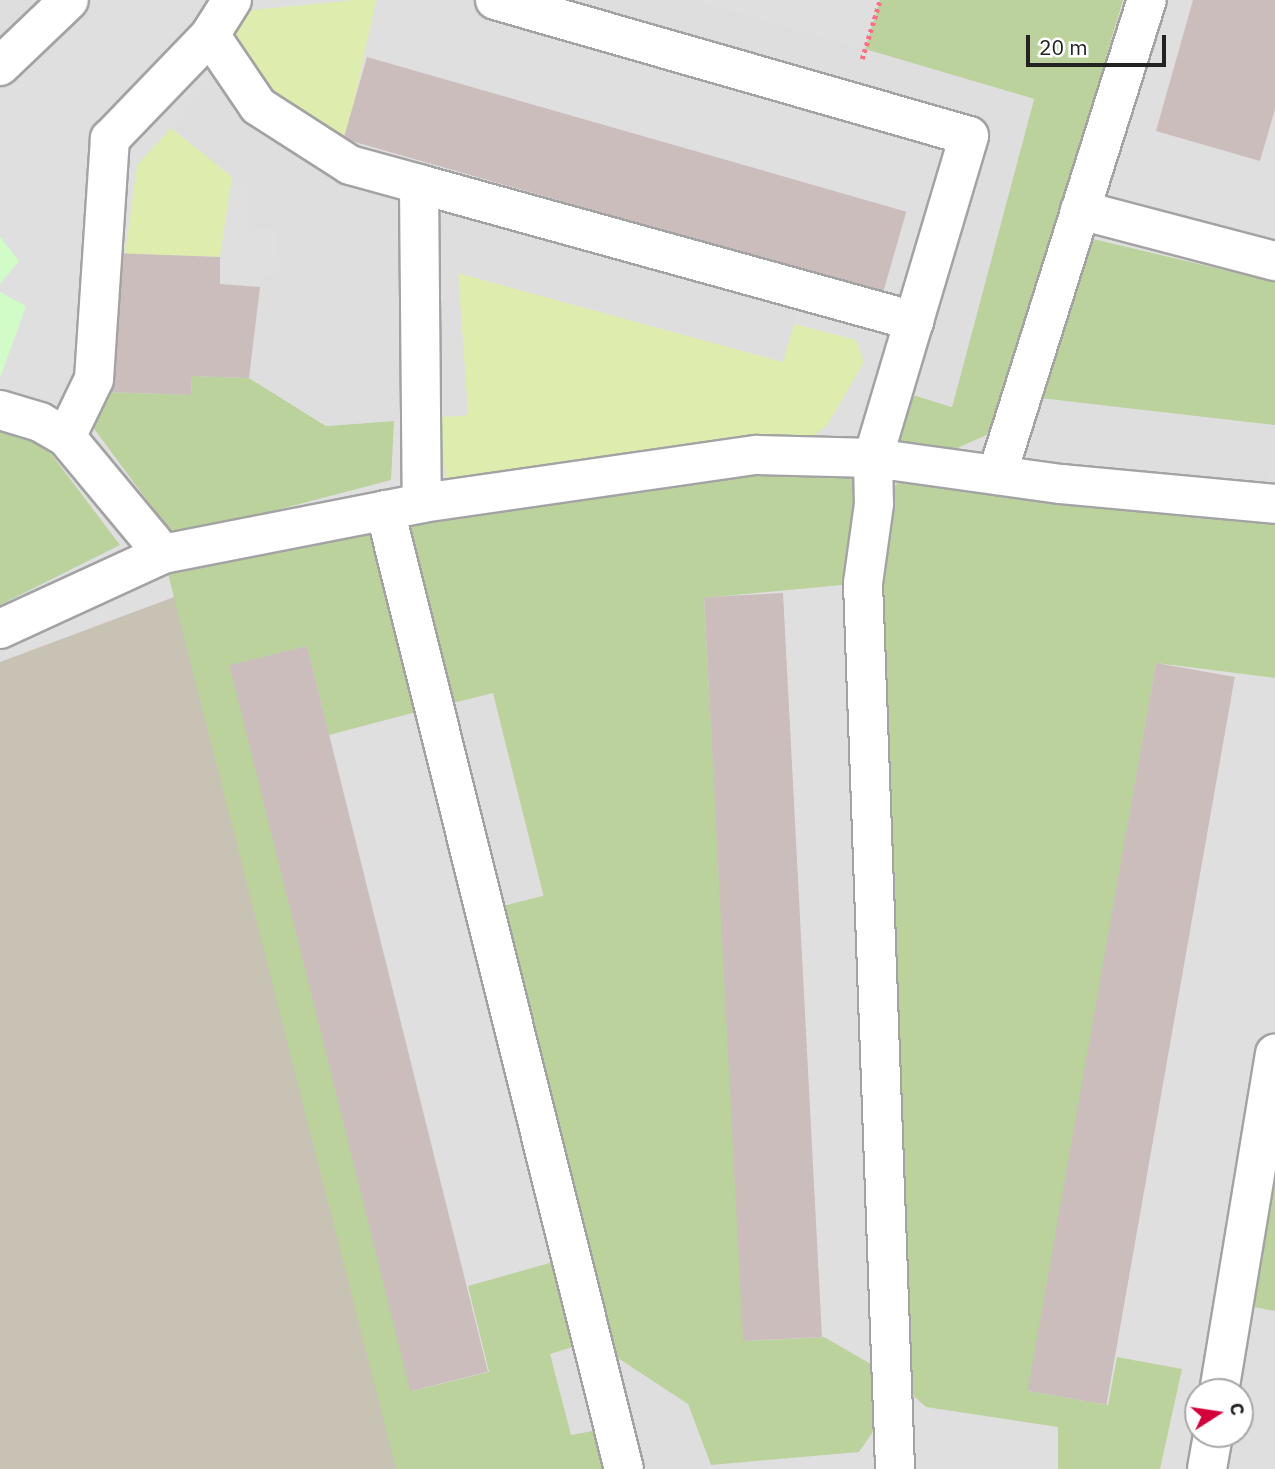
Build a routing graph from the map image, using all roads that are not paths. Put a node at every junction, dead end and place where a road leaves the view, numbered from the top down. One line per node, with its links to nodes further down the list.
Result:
1 (69, 0): 6 (lane)
2 (232, 0): 5 (lane)
3 (495, 0): 10 (lane)
4 (1147, 0): 8 (lane)
5 (210, 35): 7 (lane); 12 (lane)
6 (0, 66)
7 (419, 184): 10 (lane); 15 (lane)
8 (1080, 210): 9 (lane); 14 (lane)
9 (1275, 261)
10 (914, 321): 13 (lane)
11 (0, 410): 12 (lane)
12 (66, 437): 18 (lane)
13 (873, 458): 14 (lane); 15 (lane); 24 (lane)
14 (997, 475): 16 (lane)
15 (422, 503): 17 (lane)
16 (1275, 504)
17 (385, 510): 18 (lane); 23 (lane)
18 (163, 554): 19 (lane)
19 (0, 629)
20 (1275, 1054): 21 (lane)
21 (1221, 1378)
22 (1211, 1448): 25 (lane)
23 (624, 1469)
24 (895, 1469)
25 (1207, 1469)

